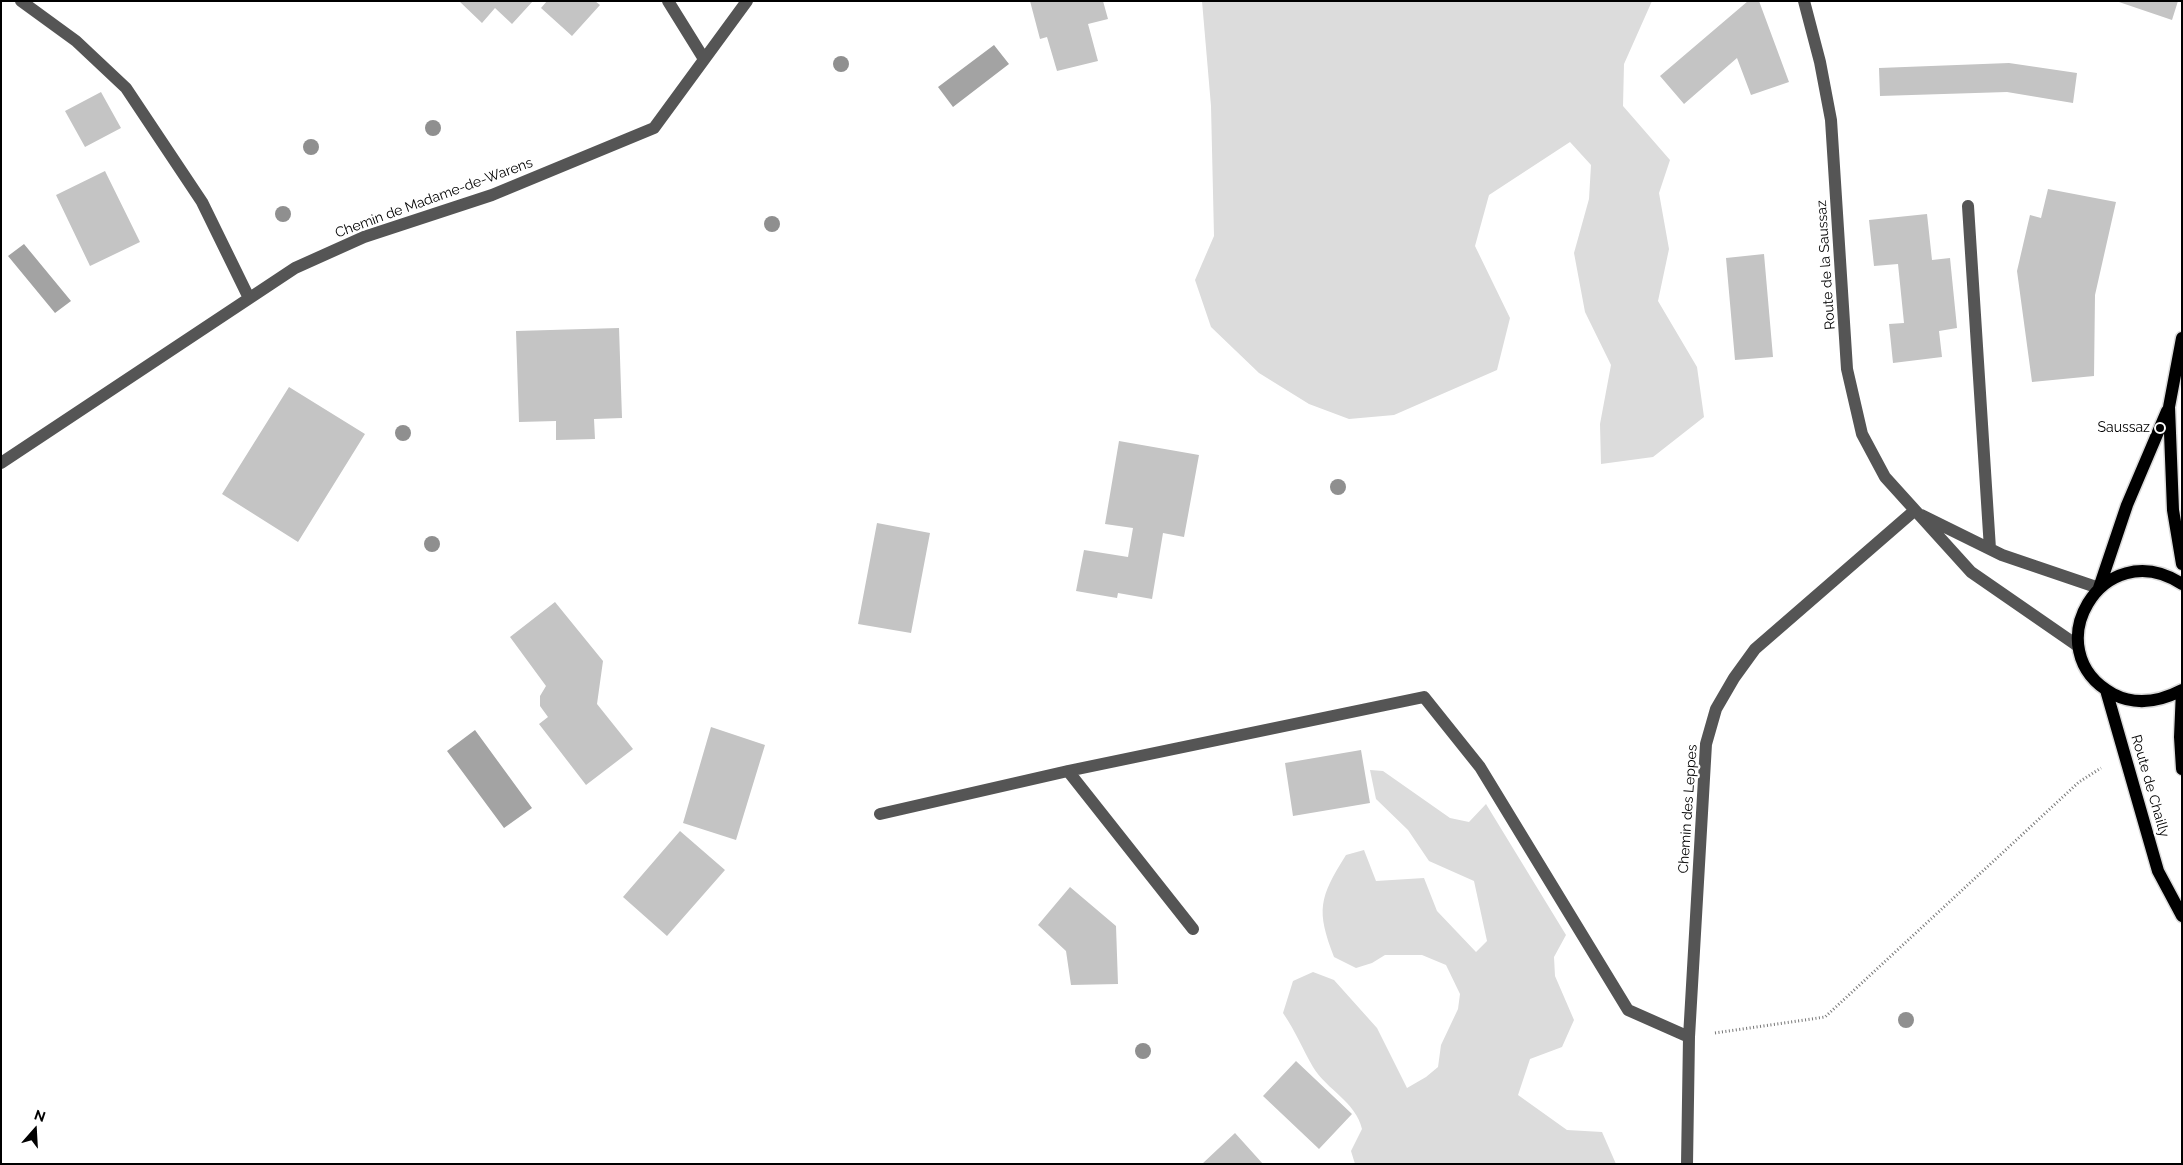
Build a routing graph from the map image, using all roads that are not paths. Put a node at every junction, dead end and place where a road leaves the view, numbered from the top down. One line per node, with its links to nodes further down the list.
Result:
1 (21, 1): 7 (street)
2 (668, 1): 5 (street)
3 (747, 1): 5 (street, Chemin de Madame-de-Warens)
4 (1804, 1): 11 (street, Route de la Saussaz)
5 (704, 59): 7 (street, Chemin de Madame-de-Warens)
6 (1968, 206): 12 (street)
7 (249, 298): 10 (street, Chemin de Madame-de-Warens)
8 (2182, 338): 9 (main road)
9 (2169, 407): 13 (main road); 15 (main road)
10 (1, 464)
11 (1914, 511): 12 (street, Route de la Saussaz); 16 (street, Route de la Saussaz); 24 (street, Chemin des Leppes)
12 (1990, 549): 15 (street, Route de la Saussaz)
13 (2182, 564)
14 (2182, 584): 15 (main road)
15 (2099, 588): 16 (main road)
16 (2078, 646): 17 (main road)
17 (2106, 690): 18 (main road); 22 (main road, Route de Chailly)
18 (2182, 690): 19 (main road)
19 (2182, 769)
20 (1068, 771): 21 (street); 23 (street); 24 (street)
21 (880, 814)
22 (2182, 916)
23 (1193, 929)
24 (1689, 1037): 25 (street, Chemin des Leppes)
25 (1687, 1164)

